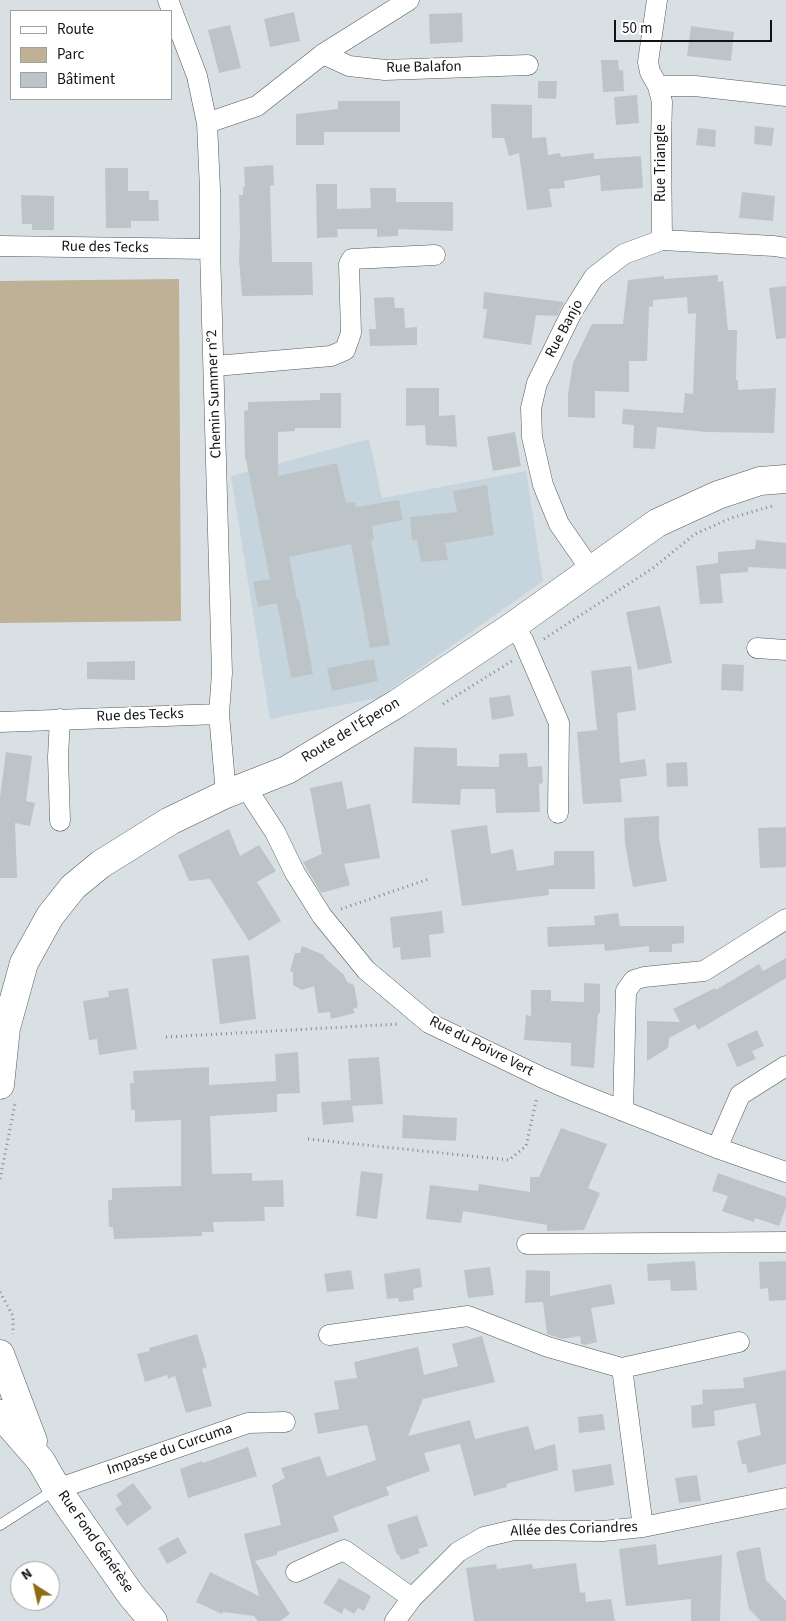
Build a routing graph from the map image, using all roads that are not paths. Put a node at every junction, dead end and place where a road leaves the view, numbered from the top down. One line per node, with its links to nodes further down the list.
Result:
1 (409, 0): 4 (street)
2 (657, 0): 6 (street, Rue Triangle)
3 (172, 11): 8 (street, Chemin Summer n°2)
4 (323, 54): 5 (street, Rue Balafon); 8 (street)
5 (528, 65)
6 (658, 86): 7 (street); 9 (street, Rue Triangle)
7 (786, 96)
8 (207, 123): 12 (street, Chemin Summer n°2)
9 (662, 240): 11 (street, Rue Banjo); 16 (street, Rue Banjo)
10 (0, 246): 12 (street, Rue des Tecks)
11 (786, 248)
12 (210, 249): 14 (street, Chemin Summer n°2)
13 (435, 255): 14 (street)
14 (214, 366): 20 (street, Chemin Summer n°2)
15 (786, 479): 16 (main road, Route de l'Éperon)
16 (591, 570): 17 (main road, Route de l'Éperon)
17 (513, 626): 23 (main road, Route de l'Éperon); 24 (street)
18 (757, 648): 19 (street)
19 (786, 650)
20 (220, 714): 21 (street, Rue des Tecks); 23 (street, Chemin Summer n°2)
21 (60, 719): 22 (street, Rue des Tecks); 25 (street)
22 (0, 722)
23 (236, 790): 27 (main road, Route de l'Éperon); 30 (street, Rue du Poivre Vert)
24 (558, 814)
25 (60, 821)
26 (786, 919): 30 (street)
27 (2, 1063): 29 (main road, Route de l'Éperon)
28 (786, 1066): 31 (street)
29 (8, 1093)
30 (623, 1111): 31 (street, Rue du Poivre Vert)
31 (717, 1148): 32 (street, Rue du Poivre Vert)
32 (786, 1172)
33 (786, 1242): 34 (street)
34 (527, 1244)
35 (329, 1335): 38 (street)
36 (738, 1342): 38 (street)
37 (0, 1354): 41 (main road, Rue Fond Générèse)
38 (622, 1368): 45 (street)
39 (0, 1414): 41 (main road, Rue Fond Générèse)
40 (285, 1422): 42 (street, Impasse du Curcuma)
41 (41, 1461): 42 (main road, Rue Fond Générèse)
42 (57, 1489): 44 (lane); 48 (main road, Rue Fond Générèse)
43 (786, 1498): 45 (street, Allée des Coriandres)
44 (0, 1525)
45 (643, 1527): 47 (street, Allée des Coriandres)
46 (296, 1572): 47 (street)
47 (412, 1598): 49 (street, Allée des Coriandres)
48 (148, 1619)
49 (395, 1621)

